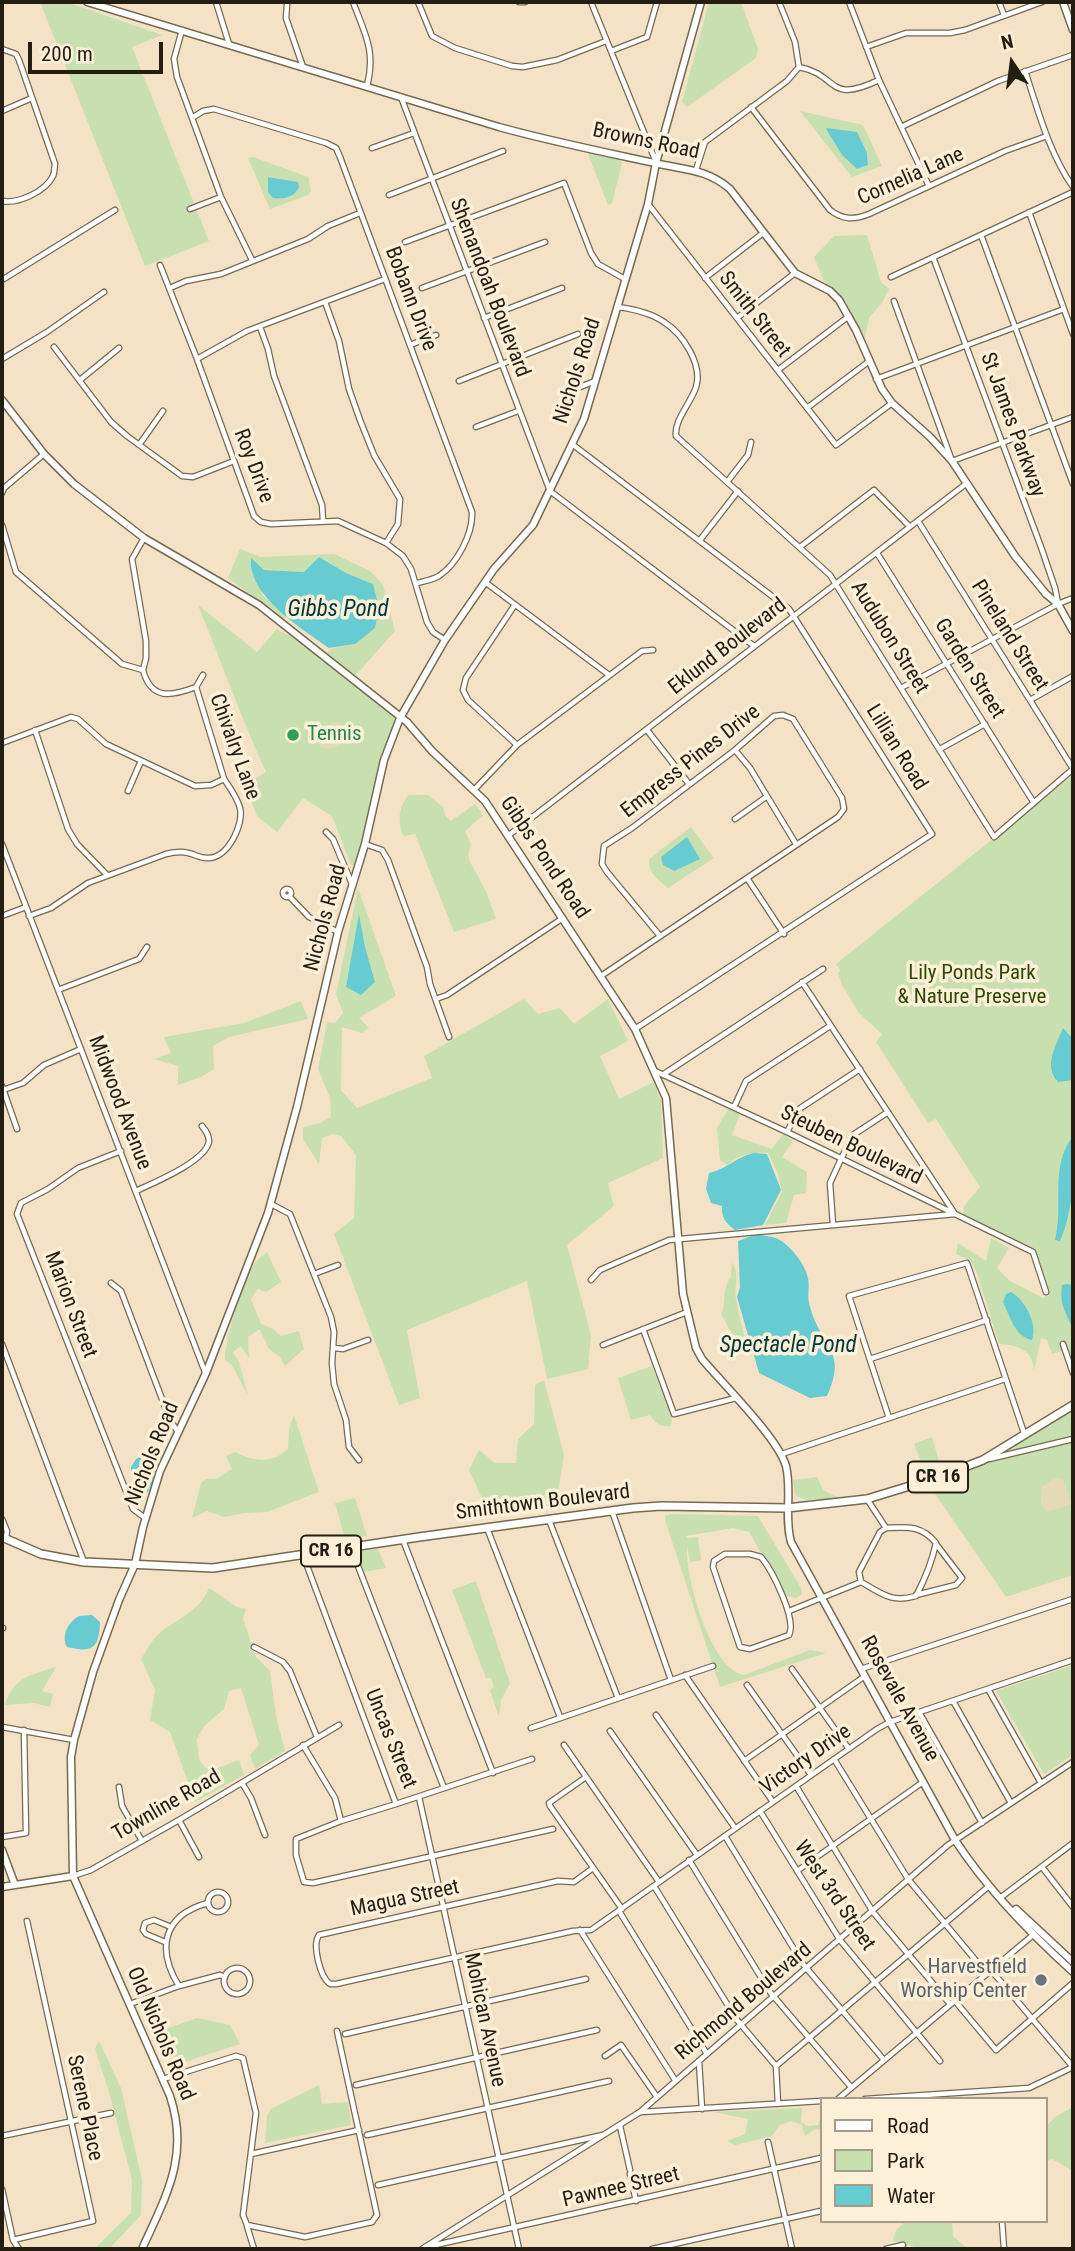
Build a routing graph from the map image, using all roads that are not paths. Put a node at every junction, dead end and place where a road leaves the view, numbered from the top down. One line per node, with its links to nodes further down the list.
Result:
1 (87, 2): 17 (street, Browns Road)
2 (216, 2): 20 (street)
3 (353, 2): 29 (street)
4 (418, 2): 19 (street)
5 (519, 2): 6 (street)
6 (525, 2)
7 (591, 2): 19 (street)
8 (657, 2): 23 (street)
9 (701, 2): 38 (street, Nichols Road)
10 (779, 2): 25 (street)
11 (849, 2): 21 (street)
12 (999, 2): 16 (street)
13 (1042, 2): 16 (street)
14 (1063, 2): 18 (street)
15 (287, 5): 26 (street)
16 (1004, 15): 21 (street)
17 (182, 30): 20 (street, Browns Road); 34 (street)
18 (1073, 30)
19 (606, 41): 23 (street)
20 (229, 44): 26 (street, Browns Road)
21 (866, 47): 28 (street)
22 (2, 49): 31 (street)
23 (611, 51): 39 (street)
24 (1073, 55): 27 (street)
25 (799, 67): 28 (street); 32 (street)
26 (303, 68): 29 (street, Browns Road)
27 (1025, 71): 35 (street); 37 (street)
28 (879, 80): 35 (street)
29 (367, 86): 30 (street, Browns Road)
30 (401, 97): 36 (street, Shenandoah Boulevard); 42 (street, Browns Road)
31 (32, 98): 33 (street); 49 (street)
32 (751, 107): 43 (street); 45 (street, Cornelia Lane)
33 (2, 111)
34 (192, 118): 48 (street); 54 (street, Bobann Drive)
35 (901, 127): 45 (street)
36 (414, 133): 40 (street); 44 (street, Shenandoah Boulevard)
37 (1047, 136): 45 (street, Cornelia Lane); 46 (street)
38 (663, 138): 39 (street); 42 (street, Nichols Road)
39 (647, 142): 42 (street)
40 (372, 148)
41 (503, 151): 44 (street)
42 (656, 163): 43 (street, Browns Road); 50 (street, Nichols Road)
43 (696, 170): 56 (street, Browns Road)
44 (432, 179): 47 (street); 55 (street, Shenandoah Boulevard)
45 (929, 187)
46 (1073, 189): 53 (street)
47 (389, 195)
48 (221, 197): 52 (street); 61 (street)
49 (2, 201)
50 (648, 204): 66 (street, Smith Street); 68 (street, Nichols Road)
51 (115, 209): 69 (street)
52 (190, 209)
53 (1028, 212): 57 (street); 77 (street)
54 (360, 213): 61 (street); 67 (street, Bobann Drive)
55 (449, 225): 58 (street); 63 (street, Shenandoah Boulevard); 68 (street)
56 (763, 233): 64 (street, Browns Road); 66 (street)
57 (981, 235): 60 (street); 82 (street)
58 (405, 242)
59 (545, 242): 63 (street)
60 (933, 257): 65 (street); 87 (street, St James Parkway)
61 (251, 260): 70 (street)
62 (160, 265): 70 (street, Roy Drive)
63 (466, 272): 71 (street); 79 (street, Shenandoah Boulevard)
64 (794, 274): 78 (street, Browns Road); 80 (street)
65 (891, 277)
66 (705, 278): 80 (street, Smith Street)
67 (385, 279): 75 (street); 86 (street, Bobann Drive)
68 (625, 279): 76 (street, Nichols Road)
69 (2, 280)
70 (170, 288): 91 (street, Roy Drive)
71 (422, 288)
72 (562, 288): 79 (street)
73 (104, 292): 90 (street)
74 (894, 301): 94 (street)
75 (325, 302): 81 (street); 128 (street)
76 (618, 307): 99 (street, Nichols Road); 116 (street, Audubon Street)
77 (1064, 309): 82 (street); 84 (street)
78 (849, 316): 92 (street, Browns Road); 95 (street)
79 (484, 318): 93 (street, Shenandoah Boulevard)
80 (737, 318): 95 (street, Smith Street)
81 (260, 327): 91 (street); 122 (street)
82 (1014, 327): 87 (street); 107 (street)
83 (578, 334): 93 (street)
84 (1073, 334)
85 (436, 335): 86 (street)
86 (411, 345): 132 (street, Bobann Drive)
87 (966, 346): 94 (street); 110 (street, St James Parkway)
88 (54, 347): 96 (street)
89 (119, 348): 96 (street)
90 (2, 359)
91 (197, 359): 114 (street, Roy Drive)
92 (869, 362): 97 (street, Browns Road); 103 (street)
93 (502, 364): 98 (street); 105 (street, Shenandoah Boulevard)
94 (917, 365): 97 (street); 115 (street)
95 (778, 370): 103 (street, Smith Street)
96 (80, 380): 111 (street)
97 (876, 380): 102 (street, Browns Road)
98 (459, 381)
99 (595, 381): 100 (street); 112 (street, Nichols Road)
100 (568, 391)
101 (2, 400): 113 (street, Gibbs Pond Road)
102 (892, 403): 103 (street, Smith Street); 115 (street, Browns Road)
103 (807, 408)
104 (163, 411): 111 (street)
105 (519, 411): 108 (street); 119 (street, Shenandoah Boulevard)
106 (1073, 416): 107 (street)
107 (1051, 425): 110 (street); 118 (street)
108 (476, 426)
109 (751, 442): 116 (street)
110 (1002, 443): 115 (street); 135 (street, St James Parkway)
111 (139, 444): 114 (street)
112 (571, 444): 119 (street, Nichols Road); 127 (street, Lillian Road)
113 (44, 454): 121 (street); 126 (street, Gibbs Pond Road)
114 (234, 461): 122 (street, Roy Drive)
115 (952, 461): 117 (street, Browns Road)
116 (727, 482): 120 (street, Audubon Street)
117 (967, 483): 123 (street, Eklund Boulevard); 135 (street, Browns Road)
118 (1073, 484)
119 (550, 491): 131 (street, Nichols Road); 141 (street)
120 (738, 491): 127 (street); 129 (street, Audubon Street)
121 (2, 493)
122 (323, 520): 128 (street, Roy Drive)
123 (918, 521): 125 (street, Eklund Boulevard); 139 (street, Pineland Street)
124 (2, 526): 144 (street)
125 (910, 527): 129 (street); 130 (street, Eklund Boulevard)
126 (144, 538): 144 (street); 151 (street, Gibbs Pond Road)
127 (700, 540): 137 (street, Lillian Road)
128 (386, 543): 132 (street, Roy Drive)
129 (800, 547): 133 (street, Audubon Street)
130 (877, 553): 133 (street, Eklund Boulevard); 143 (street, Garden Street)
131 (485, 582): 136 (street); 140 (street, Nichols Road)
132 (417, 583): 140 (street, Roy Drive)
133 (837, 583): 137 (street, Eklund Boulevard); 149 (street, Audubon Street)
134 (1073, 598): 135 (street)
135 (1058, 604): 138 (street, Browns Road); 139 (street)
136 (514, 606): 145 (street); 156 (street)
137 (795, 615): 141 (street, Eklund Boulevard); 182 (street, Lillian Road)
138 (1073, 631)
139 (992, 639): 143 (street); 150 (street, Pineland Street)
140 (445, 640): 151 (street, Nichols Road)
141 (754, 646): 154 (street, Eklund Boulevard)
142 (653, 650): 145 (street)
143 (947, 664): 149 (street); 152 (street, Garden Street)
144 (142, 670): 148 (street, Chivalry Lane)
145 (608, 675): 156 (street)
146 (203, 676): 148 (street, Chivalry Lane)
147 (1073, 676): 150 (street)
148 (196, 687): 161 (street, Chivalry Lane)
149 (901, 688): 157 (street, Audubon Street)
150 (1030, 700): 160 (street, Pineland Street)
151 (400, 718): 163 (street, Gibbs Pond Road); 171 (street, Nichols Road)
152 (985, 724): 157 (street); 166 (street, Garden Street)
153 (35, 730): 155 (street); 159 (street); 173 (street)
154 (647, 730): 162 (street); 169 (street, Eklund Boulevard)
155 (2, 743)
156 (517, 745): 163 (street)
157 (940, 749): 166 (street, Audubon Street)
158 (734, 750): 162 (street, Empress Pines Drive); 165 (street); 172 (street, Empress Pines Drive)
159 (142, 761): 161 (street); 164 (street)
160 (1073, 769): 166 (street)
161 (224, 779): 173 (street, Chivalry Lane)
162 (690, 784): 183 (street, Empress Pines Drive)
163 (474, 790): 169 (street, Gibbs Pond Road)
164 (128, 791)
165 (766, 797): 167 (street); 172 (street)
166 (1034, 803)
167 (735, 819)
168 (326, 832): 175 (street)
169 (509, 835): 180 (street, Gibbs Pond Road)
170 (2, 844): 177 (street, Midwood Avenue)
171 (365, 844): 175 (street, Nichols Road); 189 (street)
172 (796, 844): 174 (street, Empress Pines Drive)
173 (107, 875): 179 (street, Chivalry Lane)
174 (747, 878): 182 (street); 183 (street, Empress Pines Drive)
175 (352, 884): 181 (street, Nichols Road)
176 (289, 896): 181 (street)
177 (26, 907): 178 (street); 179 (street, Midwood Avenue)
178 (2, 916)
179 (29, 916): 188 (street, Midwood Avenue)
180 (563, 918): 186 (street, Gibbs Pond Road); 189 (street)
181 (338, 932): 206 (street, Nichols Road)
182 (784, 934): 191 (street, Lillian Road)
183 (660, 936): 186 (street, Empress Pines Drive)
184 (147, 947): 188 (street)
185 (823, 969): 187 (street)
186 (601, 976): 191 (street, Gibbs Pond Road)
187 (802, 982): 190 (street); 196 (street)
188 (58, 990): 193 (street, Midwood Avenue)
189 (436, 999): 192 (street)
190 (830, 1026): 194 (street); 198 (street)
191 (635, 1029): 195 (street, Gibbs Pond Road)
192 (449, 1037)
193 (81, 1049): 197 (street); 203 (street, Midwood Avenue)
194 (859, 1069): 199 (street); 202 (street)
195 (654, 1071): 196 (street, Steuben Boulevard); 209 (street, Gibbs Pond Road)
196 (664, 1074): 198 (street, Steuben Boulevard)
197 (3, 1088): 201 (street)
198 (734, 1107): 202 (street, Steuben Boulevard)
199 (888, 1112): 204 (street); 207 (street)
200 (202, 1126): 205 (street)
201 (18, 1129)
202 (787, 1132): 204 (street, Steuben Boulevard)
203 (121, 1152): 205 (street, Midwood Avenue); 240 (street, Marion Street)
204 (841, 1159): 207 (street, Steuben Boulevard); 208 (street)
205 (136, 1191): 224 (street, Midwood Avenue)
206 (271, 1204): 211 (street); 224 (street, Nichols Road)
207 (955, 1214): 208 (street); 214 (street, Steuben Boulevard)
208 (834, 1225): 209 (street)
209 (679, 1238): 212 (street); 215 (street, Gibbs Pond Road)
210 (338, 1265): 211 (street)
211 (314, 1274): 222 (street)
212 (590, 1280)
213 (111, 1283): 230 (street)
214 (1046, 1292)
215 (687, 1312): 217 (street); 227 (street, Gibbs Pond Road)
216 (987, 1320): 223 (street); 223 (street); 226 (street)
217 (643, 1329): 221 (street); 227 (street)
218 (368, 1340): 222 (street)
219 (1063, 1344): 225 (street)
220 (2, 1345): 249 (street)
221 (603, 1345)
222 (334, 1348): 234 (street)
223 (870, 1359): 229 (street)
224 (206, 1373): 230 (street, Nichols Road)
225 (1073, 1373)
226 (1006, 1379): 229 (street); 231 (street)
227 (736, 1398): 233 (street, Gibbs Pond Road)
228 (1073, 1405): 231 (main road, Smithtown Boulevard / CR 16)
229 (889, 1418): 233 (street)
230 (178, 1432): 240 (street, Nichols Road)
231 (1024, 1433): 235 (main road, Smithtown Boulevard / CR 16)
232 (1073, 1439): 235 (street)
233 (782, 1454): 237 (street, Gibbs Pond Road)
234 (359, 1460)
235 (983, 1460): 236 (main road, Smithtown Boulevard / CR 16)
236 (867, 1499): 237 (main road, Smithtown Boulevard / CR 16); 243 (street)
237 (787, 1508): 238 (main road, Smithtown Boulevard / CR 16); 253 (street, Rosevale Avenue)
238 (612, 1511): 241 (main road, Smithtown Boulevard / CR 16); 263 (street)
239 (2, 1518): 244 (street)
240 (145, 1518): 250 (street, Nichols Road)
241 (550, 1520): 242 (main road, Smithtown Boulevard / CR 16); 266 (street)
242 (486, 1528): 245 (main road, Smithtown Boulevard / CR 16); 271 (street)
243 (886, 1528): 246 (street); 251 (street)
244 (4, 1538): 249 (main road, Smithtown Boulevard / CR 16)
245 (403, 1540): 247 (main road, Smithtown Boulevard / CR 16); 288 (street)
246 (936, 1543): 252 (street); 252 (street)
247 (351, 1548): 248 (main road, Smithtown Boulevard / CR 16); 296 (street)
248 (303, 1555): 250 (main road, Smithtown Boulevard / CR 16); 300 (street, Uncas Street)
249 (85, 1562): 250 (main road, Smithtown Boulevard / CR 16)
250 (135, 1564): 280 (street, Nichols Road)
251 (861, 1583): 252 (street); 253 (street)
252 (916, 1595)
253 (822, 1598): 255 (street); 260 (street, Rosevale Avenue)
254 (1073, 1599): 260 (street)
255 (789, 1611): 255 (street)
256 (254, 1647): 279 (street)
257 (1073, 1660): 265 (street, Victory Drive)
258 (713, 1666): 261 (street)
259 (792, 1669): 268 (street)
260 (861, 1669): 262 (street, Rosevale Avenue)
261 (685, 1675): 263 (street); 286 (street)
262 (865, 1676): 268 (street); 272 (street, Rosevale Avenue)
263 (671, 1680): 266 (street)
264 (747, 1685): 278 (street)
265 (988, 1689): 267 (street, Victory Drive); 293 (street)
266 (618, 1698): 271 (street)
267 (953, 1701): 269 (street, Victory Drive); 299 (street)
268 (820, 1708): 278 (street); 283 (street)
269 (919, 1712): 272 (street, Victory Drive); 305 (street)
270 (656, 1715): 306 (street)
271 (560, 1717): 275 (street)
272 (890, 1722): 283 (street, Victory Drive); 291 (street, Rosevale Avenue)
273 (339, 1725): 279 (street, Townline Road)
274 (2, 1727): 276 (street)
275 (531, 1728)
276 (24, 1730): 280 (street); 310 (street)
277 (610, 1731): 316 (street)
278 (782, 1734): 286 (street); 289 (street)
279 (317, 1738): 281 (street, Townline Road)
280 (74, 1740): 323 (street, Nichols Road)
281 (303, 1745): 292 (street, Townline Road); 304 (street)
282 (564, 1745): 290 (street)
283 (849, 1749): 285 (street, Victory Drive)
284 (532, 1759): 288 (street, Uncas Street)
285 (834, 1759): 289 (street, Victory Drive); 302 (street)
286 (744, 1761): 298 (street)
287 (1073, 1762): 293 (street, Richmond Boulevard)
288 (493, 1773): 296 (street, Uncas Street)
289 (811, 1775): 294 (street, Victory Drive)
290 (586, 1777): 321 (street); 325 (street)
291 (924, 1782): 302 (street); 311 (street, Rosevale Avenue)
292 (242, 1783): 303 (street, Townline Road); 308 (street)
293 (1041, 1783): 299 (street, Richmond Boulevard)
294 (796, 1786): 298 (street, Victory Drive); 314 (street)
295 (119, 1787): 312 (street)
296 (444, 1789): 297 (street, Uncas Street)
297 (419, 1797): 300 (street, Uncas Street); 317 (street, Mohican Avenue)
298 (773, 1802): 301 (street, Victory Drive)
299 (1011, 1803): 305 (street, Richmond Boulevard)
300 (396, 1804): 304 (street)
301 (760, 1811): 306 (street, Victory Drive); 322 (street, West 3rd Street)
302 (871, 1819): 314 (street); 324 (street)
303 (179, 1821): 312 (street, Townline Road); 318 (street)
304 (341, 1821): 317 (street)
305 (982, 1823): 311 (street, Richmond Boulevard)
306 (735, 1828): 309 (street, Victory Drive)
307 (553, 1829): 317 (street)
308 (265, 1835)
309 (725, 1836): 316 (street, Victory Drive); 345 (street)
310 (2, 1837)
311 (955, 1840): 324 (street, Richmond Boulevard); 327 (street, Rosevale Avenue)
312 (142, 1841): 323 (street, Townline Road)
313 (1073, 1843): 320 (street)
314 (832, 1846): 322 (street); 334 (street)
315 (2, 1850): 326 (street)
316 (697, 1855): 319 (street, Victory Drive)
317 (432, 1856): 331 (street, Mohican Avenue)
318 (199, 1857)
319 (689, 1860): 325 (street, Victory Drive); 354 (street)
320 (1042, 1867): 329 (street); 332 (street)
321 (593, 1868): 331 (street, Magua Street); 333 (street)
322 (797, 1871): 340 (street, West 3rd Street)
323 (73, 1876): 326 (street, Townline Road); 356 (street, Old Nichols Road)
324 (908, 1880): 334 (street, Richmond Boulevard); 336 (street)
325 (657, 1884): 333 (street, Victory Drive); 360 (street)
326 (15, 1885): 328 (street, Townline Road)
327 (990, 1885): 329 (street, Rosevale Avenue); 336 (street)
328 (2, 1887)
329 (1000, 1898): 339 (street, Rosevale Avenue); 344 (street, Rosevale Avenue)
330 (208, 1903): 330 (street); 337 (street)
331 (443, 1907): 343 (street, Mohican Avenue); 352 (street, Magua Street)
332 (1073, 1907)
333 (620, 1910): 338 (street, Victory Drive); 366 (street)
334 (873, 1912): 340 (street, Richmond Boulevard); 342 (street)
335 (27, 1921): 388 (street, Serene Place)
336 (944, 1924): 342 (street); 346 (street)
337 (172, 1927): 341 (street); 341 (street)
338 (580, 1930): 343 (street, Victory Drive); 375 (street)
339 (1033, 1934): 346 (street); 347 (street, Rosevale Avenue)
340 (840, 1940): 345 (street, Richmond Boulevard); 350 (street, West 3rd Street)
341 (165, 1942): 353 (street)
342 (908, 1955): 350 (street); 355 (street)
343 (454, 1957): 352 (street, Victory Drive); 357 (street, Mohican Avenue)
344 (1073, 1962)
345 (807, 1968): 354 (street, Richmond Boulevard); 358 (street)
346 (989, 1972): 355 (street); 359 (street)
347 (1073, 1972)
348 (225, 1977): 348 (street); 353 (street)
349 (586, 1979): 357 (street)
350 (875, 1982): 358 (street); 363 (street, West 3rd Street)
351 (1073, 1983): 359 (street)
352 (336, 1984)
353 (179, 1986): 356 (street)
354 (774, 1997): 360 (street, Richmond Boulevard); 365 (street)
355 (953, 2002): 359 (street); 363 (street)
356 (129, 2005): 374 (street, Old Nichols Road)
357 (465, 2007): 364 (street); 368 (street, Mohican Avenue)
358 (842, 2010): 365 (street); 369 (street)
359 (1032, 2020): 373 (street)
360 (741, 2025): 366 (street, Richmond Boulevard); 372 (street)
361 (597, 2030): 368 (street)
362 (337, 2031): 390 (street)
363 (918, 2032): 369 (street); 371 (street, West 3rd Street)
364 (345, 2034)
365 (810, 2038): 372 (street); 378 (street)
366 (707, 2054): 370 (street, Richmond Boulevard)
367 (606, 2056): 379 (street)
368 (477, 2057): 377 (street); 384 (street, Mohican Avenue)
369 (884, 2060): 378 (street)
370 (699, 2061): 375 (street, Richmond Boulevard); 385 (street)
371 (940, 2061)
372 (776, 2066): 383 (street)
373 (1073, 2067): 381 (street)
374 (163, 2079): 395 (street); 412 (street, Old Nichols Road)
375 (675, 2080): 379 (street, Richmond Boulevard)
376 (609, 2081): 384 (street)
377 (356, 2085)
378 (851, 2087): 380 (street)
379 (657, 2097): 386 (street, Richmond Boulevard)
380 (840, 2097)
381 (926, 2097)
382 (820, 2101): 383 (street)
383 (778, 2104): 385 (street)
384 (487, 2107): 392 (street); 396 (street, Mohican Avenue)
385 (702, 2109): 386 (street)
386 (640, 2112): 389 (street, Richmond Boulevard)
387 (111, 2113): 388 (street)
388 (71, 2122): 393 (street); 408 (street, Serene Place)
389 (620, 2126): 391 (street, Richmond Boulevard); 402 (street)
390 (359, 2130): 395 (street); 406 (street)
391 (607, 2134): 396 (street); 401 (street, Richmond Boulevard)
392 (367, 2135)
393 (2, 2136)
394 (768, 2142): 398 (street)
395 (251, 2154): 406 (street)
396 (499, 2157): 399 (street); 401 (street, Mohican Avenue)
397 (820, 2158): 398 (street, Pawnee Street)
398 (775, 2168): 402 (street, Pawnee Street); 404 (street)
399 (378, 2185)
400 (2, 2189): 408 (street)
401 (508, 2197): 407 (street, Mohican Avenue); 410 (street, Richmond Boulevard)
402 (636, 2201): 407 (street, Pawnee Street)
403 (820, 2211): 404 (street)
404 (785, 2219): 415 (street); 416 (street)
405 (1002, 2223): 418 (street)
406 (247, 2225): 413 (street)
407 (514, 2228): 410 (street, Pawnee Street); 414 (street, Mohican Avenue)
408 (13, 2240): 411 (street)
409 (903, 2245): 417 (street)
410 (425, 2248)
411 (19, 2249)
412 (142, 2249)
413 (254, 2249)
414 (519, 2249)
415 (652, 2249)
416 (792, 2249)
417 (886, 2249)
418 (1004, 2249)

